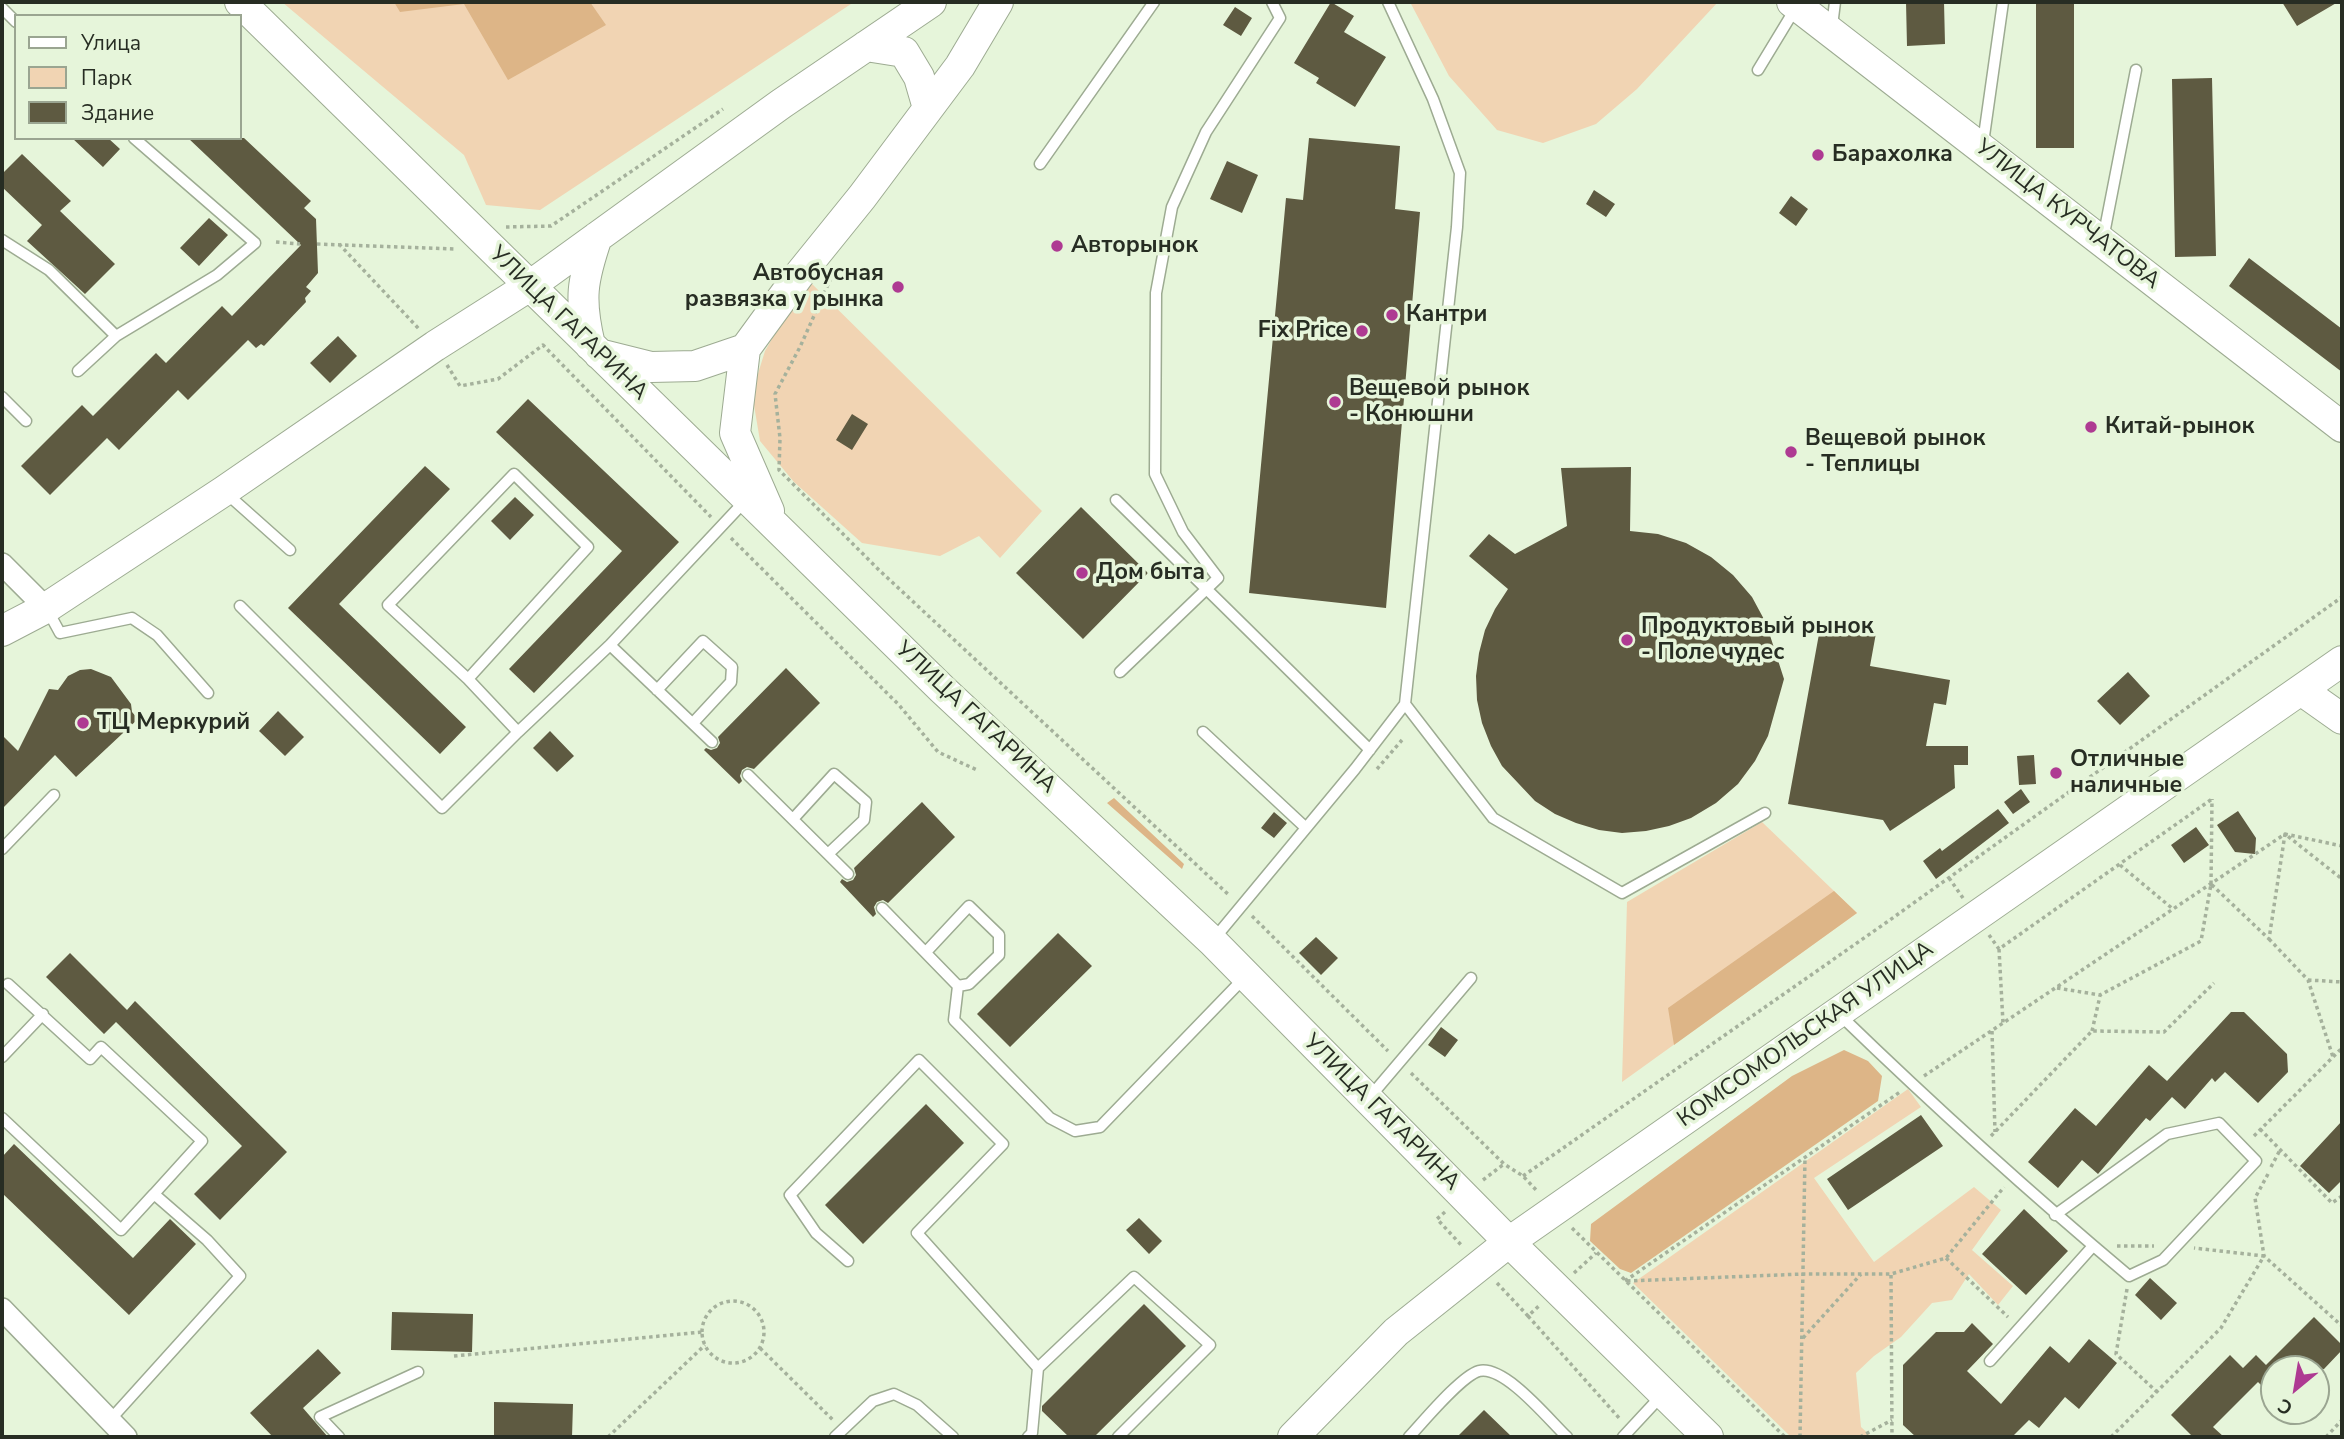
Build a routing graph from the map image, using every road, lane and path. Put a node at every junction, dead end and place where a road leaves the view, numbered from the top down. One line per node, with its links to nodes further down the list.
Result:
1 (240, 2): 21 (main road, УЛИЦА ГАГАРИНА)
2 (931, 2): 11 (main road)
3 (998, 2): 14 (main road)
4 (1154, 2): 18 (lane)
5 (1272, 2): 44 (lane)
6 (1388, 2): 56 (lane)
7 (1835, 2): 10 (lane)
8 (2003, 2): 17 (lane)
9 (1794, 4): 10 (main road, УЛИЦА КУРЧАТОВА); 12 (lane)
10 (1831, 33): 17 (main road, УЛИЦА КУРЧАТОВА)
11 (866, 46): 14 (main road); 19 (main road)
12 (1758, 70)
13 (2136, 70): 23 (lane)
14 (928, 108): 31 (main road)
15 (723, 109): 21 (path)
16 (136, 140): 29 (lane)
17 (1982, 150): 23 (main road, УЛИЦА КУРЧАТОВА)
18 (1040, 164)
19 (597, 237): 28 (main road); 32 (main road)
20 (2, 240): 29 (lane)
21 (482, 240): 26 (path); 28 (main road, УЛИЦА ГАГАРИНА)
22 (276, 242): 24 (path)
23 (2102, 242): 36 (main road, УЛИЦА КУРЧАТОВА)
24 (300, 244)
25 (317, 244): 26 (path)
26 (339, 244): 30 (path)
27 (831, 278): 80 (path)
28 (531, 285): 30 (main road); 32 (main road, УЛИЦА ГАГАРИНА)
29 (116, 336): 33 (lane)
30 (435, 346): 37 (main road); 41 (path)
31 (745, 349): 32 (main road); 40 (main road)
32 (594, 350): 38 (main road, УЛИЦА ГАГАРИНА)
33 (78, 371)
34 (2, 397): 35 (lane)
35 (26, 421)
36 (2342, 427)
37 (224, 491): 42 (lane); 47 (main road)
38 (747, 499): 40 (main road, УЛИЦА ГАГАРИНА); 41 (lane)
39 (1116, 500): 44 (lane)
40 (775, 524): 85 (main road, УЛИЦА ГАГАРИНА)
41 (721, 527): 49 (lane); 64 (path)
42 (290, 550)
43 (2, 564): 47 (street)
44 (1207, 590): 51 (lane); 63 (lane)
45 (2342, 597): 77 (path)
46 (240, 606): 59 (lane)
47 (46, 608): 48 (main road); 55 (lane)
48 (2, 631)
49 (610, 645): 53 (lane); 59 (lane)
50 (2342, 661): 54 (main road, КОМСОМОЛЬСКАЯ УЛИЦА)
51 (1120, 672)
52 (468, 679): 52 (lane); 59 (lane)
53 (657, 690): 58 (lane); 58 (lane)
54 (2301, 690): 57 (main road); 83 (main road, КОМСОМОЛЬСКАЯ УЛИЦА)
55 (208, 693)
56 (1405, 704): 63 (lane); 68 (lane)
57 (2342, 719)
58 (693, 723): 62 (lane)
59 (518, 732)
60 (1203, 732): 70 (lane)
61 (1402, 740): 65 (path)
62 (712, 742)
63 (1370, 750): 70 (lane)
64 (977, 770)
65 (1375, 771)
66 (748, 775): 69 (lane)
67 (54, 795): 73 (lane)
68 (1765, 813)
69 (793, 819): 74 (lane); 74 (lane)
70 (1306, 828): 80 (lane)
71 (2285, 834): 72 (path); 78 (path); 79 (path); 84 (path)
72 (2342, 846)
73 (2, 849)
74 (828, 854): 76 (lane)
75 (2120, 865): 79 (path); 82 (path); 86 (path)
76 (848, 874)
77 (1949, 878): 83 (path); 115 (path)
78 (2342, 879)
79 (2211, 884): 82 (path); 84 (path); 96 (path)
80 (1242, 907): 85 (lane); 105 (path)
81 (882, 908): 87 (lane)
82 (2173, 909): 95 (path)
83 (1976, 916): 86 (path); 98 (main road, КОМСОМОЛЬСКАЯ УЛИЦА)
84 (2269, 939): 90 (path)
85 (1212, 941): 88 (main road, УЛИЦА ГАГАРИНА)
86 (1999, 949): 99 (path)
87 (926, 952): 94 (lane); 94 (lane)
88 (1246, 976): 94 (lane); 107 (main road, УЛИЦА ГАГАРИНА)
89 (1471, 978): 105 (lane)
90 (2308, 980): 91 (path); 104 (path)
91 (2342, 982)
92 (2214, 983): 101 (path)
93 (8, 984): 97 (lane)
94 (958, 986)
95 (2056, 988): 96 (path); 99 (path)
96 (2100, 995): 101 (path)
97 (43, 1014): 103 (lane); 117 (lane)
98 (1838, 1014): 106 (lane); 119 (main road, КОМСОМОЛЬСКАЯ УЛИЦА)
99 (2003, 1023): 100 (path)
100 (1992, 1031): 106 (path); 110 (path)
101 (2092, 1031): 110 (path)
102 (2342, 1048): 104 (path)
103 (2, 1057)
104 (2333, 1058): 109 (path)
105 (1399, 1062): 107 (lane); 115 (path)
106 (1912, 1084): 111 (lane); 114 (path)
107 (1367, 1100): 121 (main road, УЛИЦА ГАГАРИНА)
108 (2, 1118): 117 (lane)
109 (2260, 1129): 112 (path); 113 (path)
110 (1995, 1132): 111 (path)
111 (1979, 1147): 116 (lane)
112 (2242, 1147): 120 (lane); 129 (lane)
113 (2280, 1150): 118 (path); 133 (path)
114 (1805, 1157): 126 (path); 130 (path)
115 (1523, 1176): 119 (path)
116 (2012, 1177): 120 (lane); 123 (path)
117 (154, 1194): 145 (lane)
118 (2342, 1196)
119 (1554, 1210): 121 (main road, КОМСОМОЛЬСКАЯ УЛИЦА); 130 (path)
120 (2056, 1214): 122 (lane)
121 (1509, 1242): 144 (main road, УЛИЦА ГАГАРИНА); 156 (main road, КОМСОМОЛЬСКАЯ УЛИЦА)
122 (2093, 1246): 129 (lane); 134 (lane)
123 (1947, 1258): 128 (path); 134 (path)
124 (848, 1261): 141 (lane)
125 (2253, 1273): 143 (path)
126 (1803, 1274): 127 (path); 130 (path); 136 (path)
127 (1861, 1274): 128 (path); 136 (path)
128 (1891, 1274): 146 (path)
129 (2129, 1276): 143 (path)
130 (1625, 1281): 160 (path)
131 (2, 1309): 145 (street)
132 (1528, 1316): 149 (path)
133 (2342, 1326)
134 (2019, 1329): 140 (lane)
135 (702, 1332): 137 (path); 138 (path); 139 (path)
136 (1802, 1340): 161 (path)
137 (705, 1345): 138 (path); 153 (path)
138 (761, 1348): 148 (path)
139 (454, 1356)
140 (1990, 1361)
141 (1038, 1368): 150 (lane); 155 (lane)
142 (418, 1372): 152 (lane)
143 (2157, 1392): 164 (path)
144 (1663, 1394): 149 (lane); 159 (main road, УЛИЦА ГАГАРИНА)
145 (110, 1420): 151 (street)
146 (1892, 1420): 162 (path); 163 (path)
147 (2342, 1420): 165 (path)
148 (839, 1433): 154 (lane)
149 (1627, 1434)
150 (1032, 1436)
151 (126, 1437)
152 (339, 1437)
153 (608, 1437)
154 (953, 1437)
155 (1118, 1437)
156 (1293, 1437)
157 (1409, 1437): 158 (lane)
158 (1567, 1437)
159 (1708, 1437)
160 (1785, 1437)
161 (1800, 1437)
162 (1860, 1437)
163 (1892, 1437)
164 (2111, 1437)
165 (2326, 1437)

